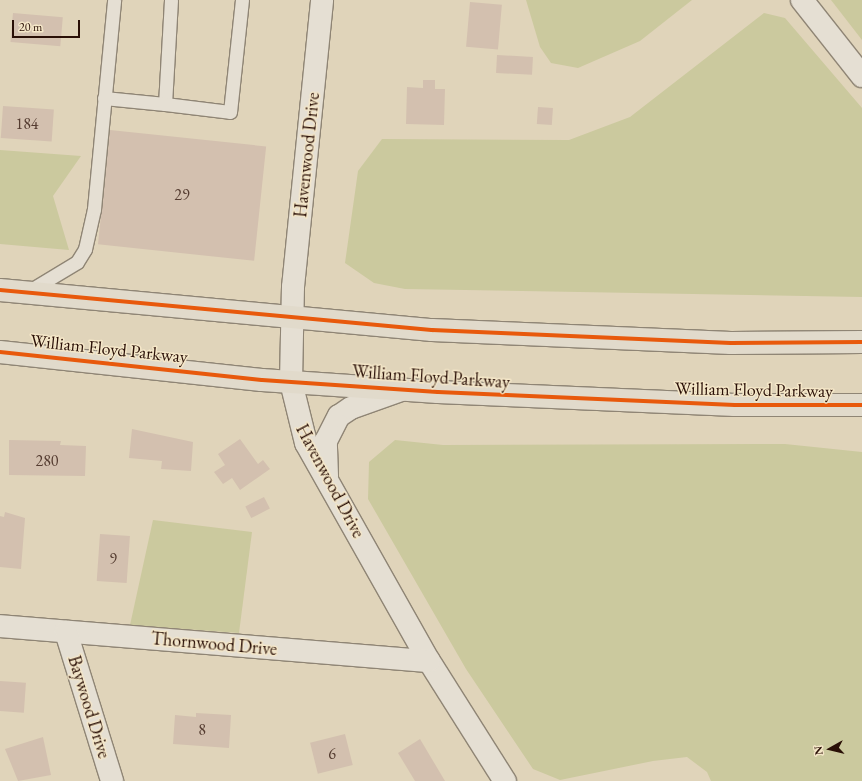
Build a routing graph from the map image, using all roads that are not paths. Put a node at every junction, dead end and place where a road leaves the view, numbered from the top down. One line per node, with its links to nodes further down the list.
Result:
1 (114, 0): 7 (lane)
2 (171, 0): 8 (lane)
3 (242, 0): 8 (lane)
4 (802, 0): 6 (street)
5 (317, 1): 11 (street, Havenwood Drive)
6 (862, 76)
7 (104, 98): 8 (lane); 10 (lane)
8 (165, 104)
9 (0, 290): 10 (highway)
10 (27, 292): 11 (highway)
11 (292, 318): 12 (highway); 14 (street, Havenwood Drive)
12 (862, 342)
13 (0, 352): 14 (highway, William Floyd Parkway)
14 (291, 382): 15 (highway, William Floyd Parkway); 17 (street, Havenwood Drive)
15 (404, 389): 16 (highway, William Floyd Parkway); 17 (street)
16 (862, 405)
17 (329, 483): 20 (street, Havenwood Drive)
18 (0, 626): 19 (street, Thornwood Drive)
19 (66, 632): 20 (street, Thornwood Drive); 21 (street, Baywood Drive)
20 (429, 661): 22 (street, Havenwood Drive)
21 (112, 781)
22 (505, 781)

